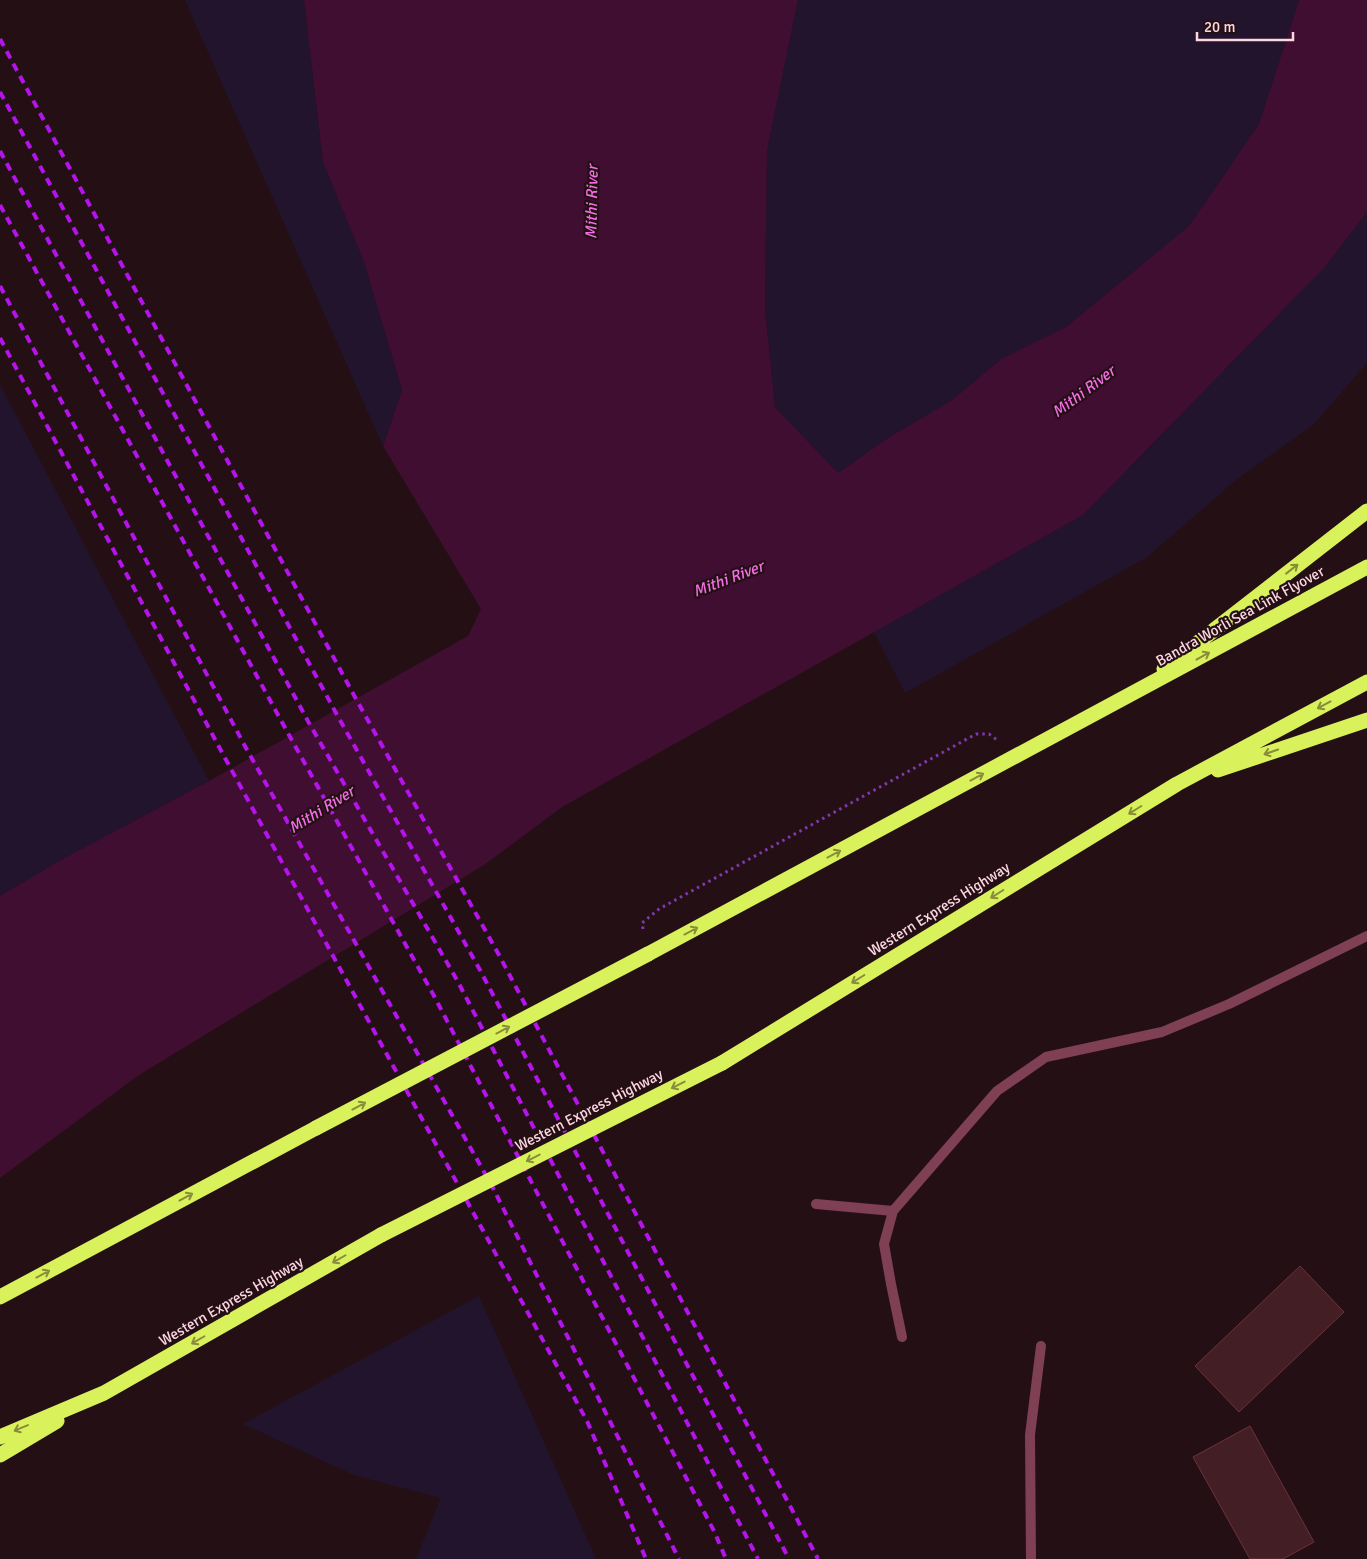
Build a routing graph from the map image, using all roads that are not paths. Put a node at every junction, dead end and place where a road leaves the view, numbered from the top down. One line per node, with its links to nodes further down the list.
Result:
1 (1367, 511): 4 (highway, one-way to 1)
2 (1367, 567): 4 (highway, Bandra Worli Sea Link Flyover, one-way to 2)
3 (1367, 682): 6 (highway, one-way to 6)
4 (1129, 696): 10 (highway, one-way to 4, bridge)
5 (1367, 720): 6 (highway, one-way to 6)
6 (1177, 784): 13 (highway, Western Express Highway, one-way to 13, bridge)
7 (1367, 936): 9 (street)
8 (816, 1204): 9 (street)
9 (892, 1211): 11 (street)
10 (0, 1296)
11 (902, 1337)
12 (1040, 1346): 16 (street)
13 (104, 1393): 14 (highway, Western Express Highway, one-way to 14); 15 (highway)
14 (0, 1436)
15 (0, 1455)
16 (1031, 1559)

